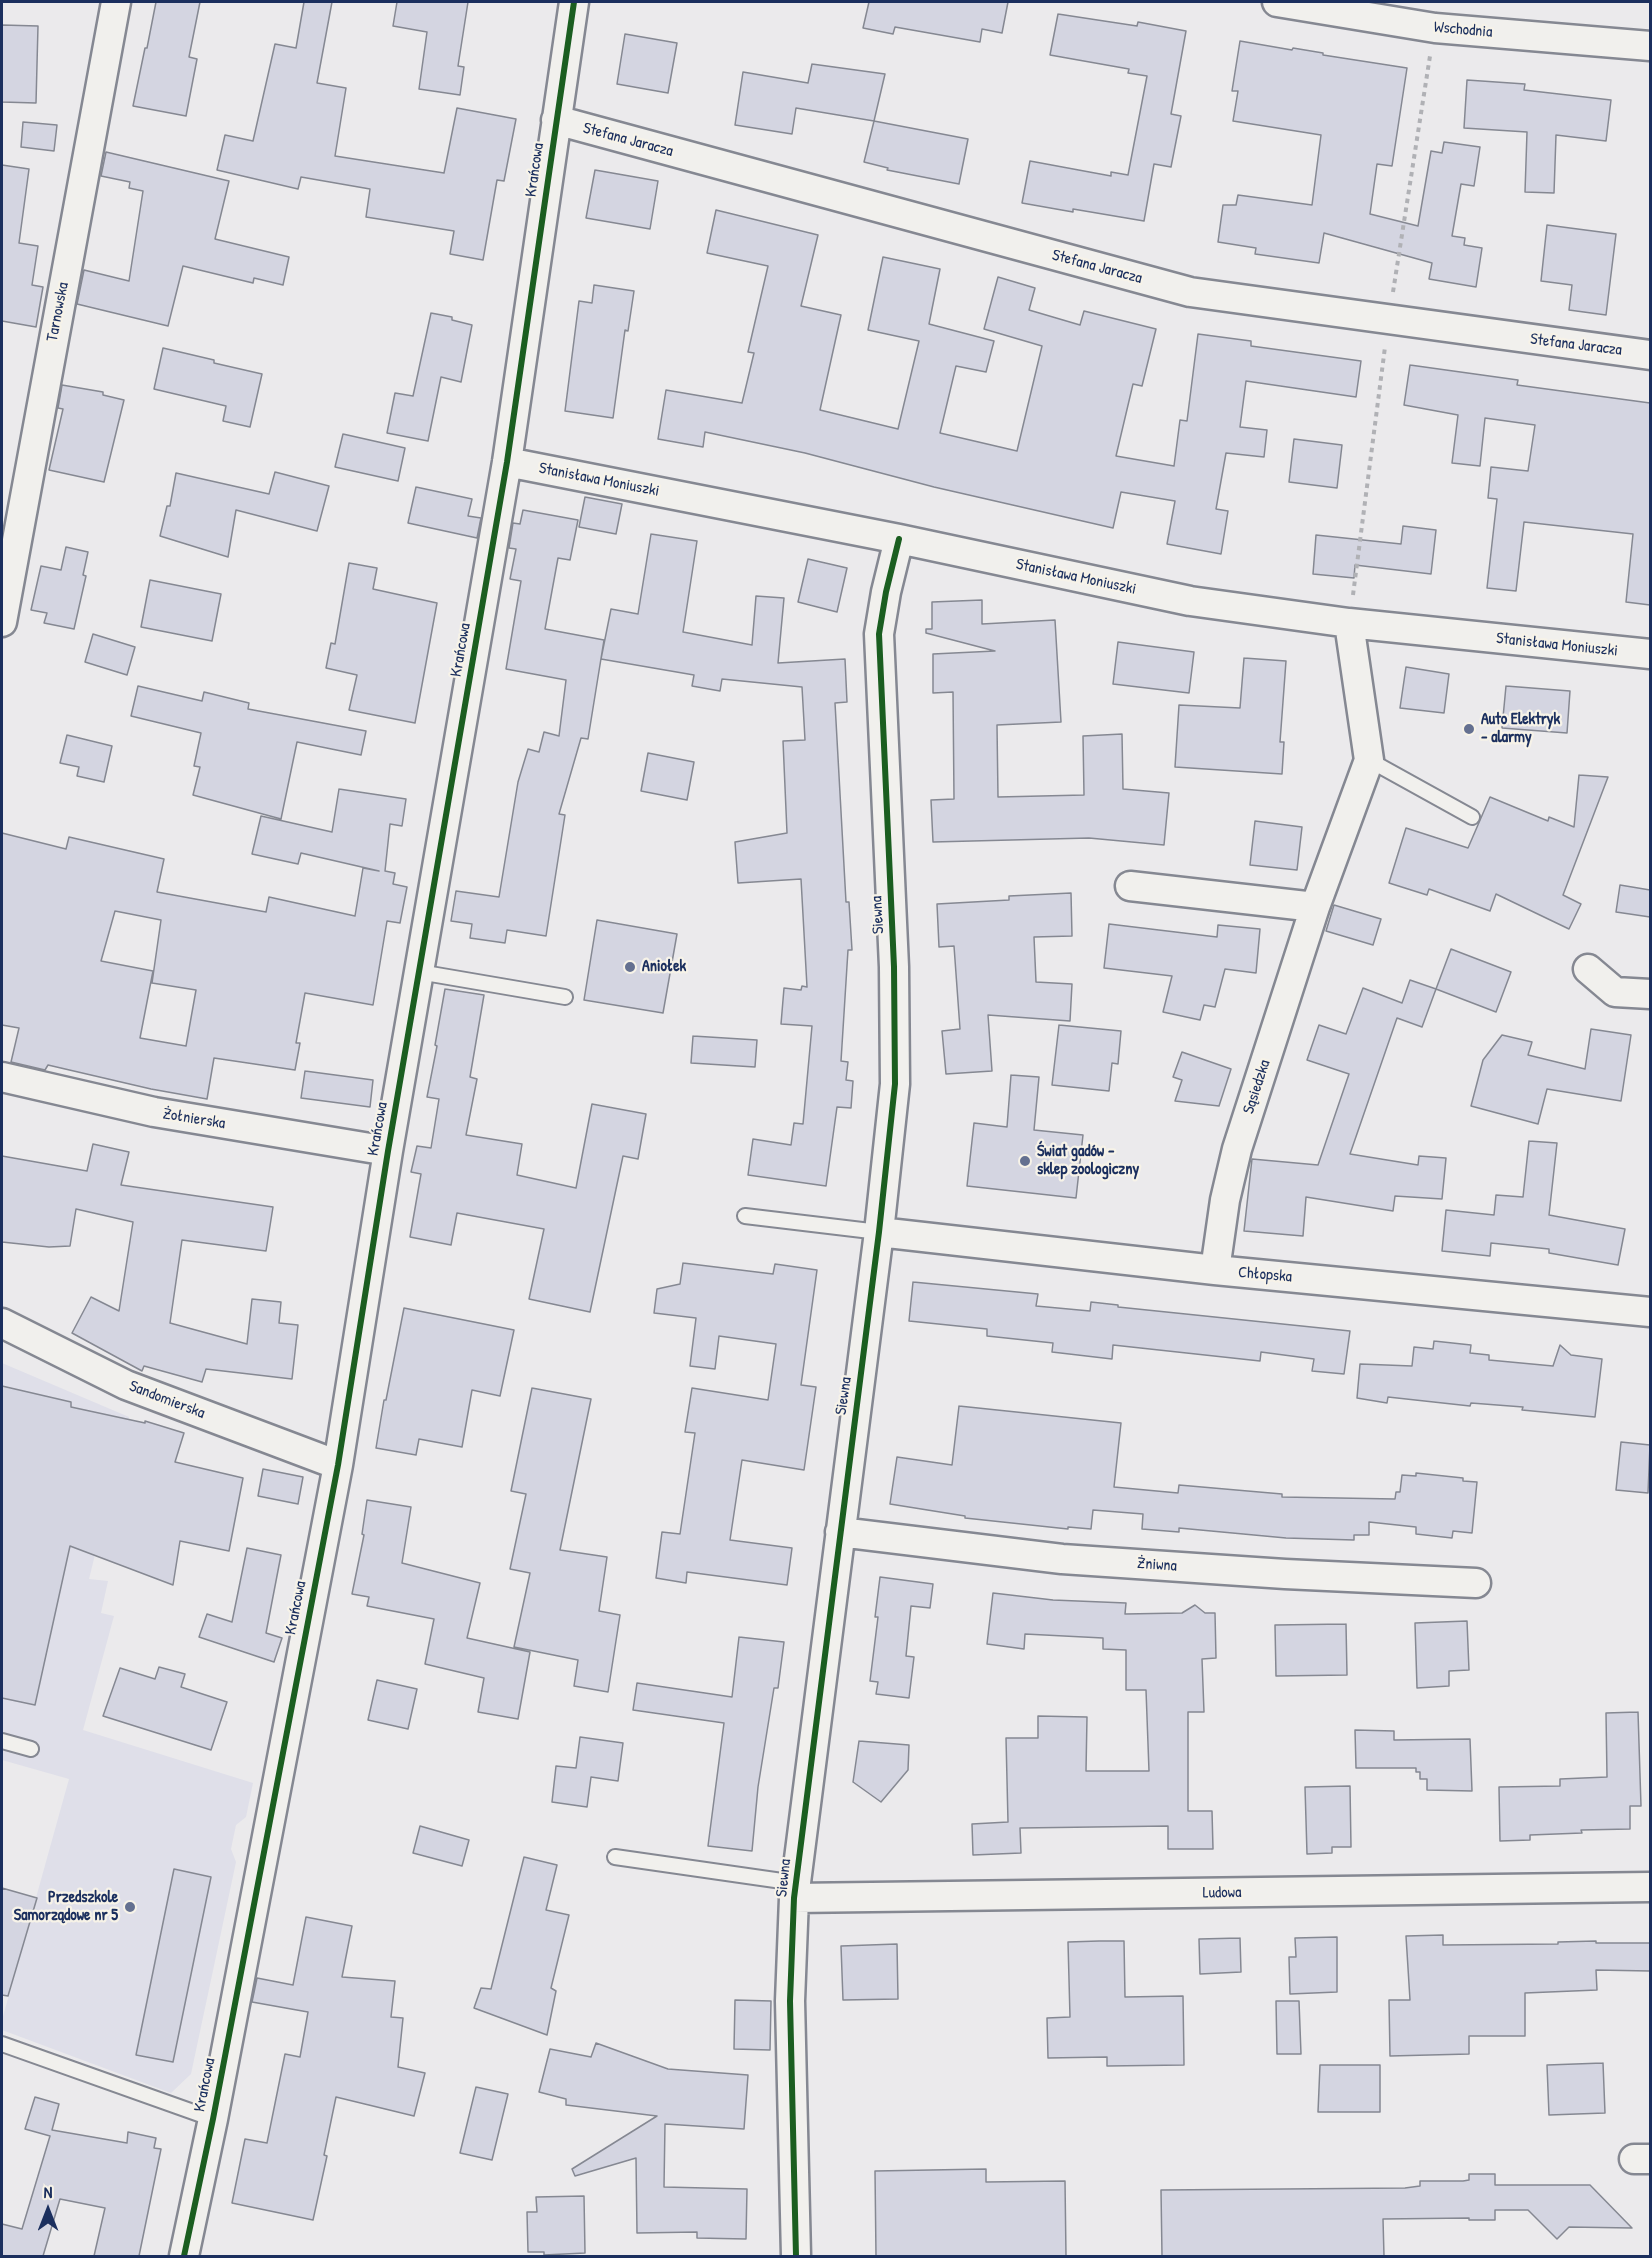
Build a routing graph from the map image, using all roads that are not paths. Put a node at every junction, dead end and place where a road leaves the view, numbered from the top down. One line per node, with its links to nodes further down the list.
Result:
1 (116, 2): 9 (street, Tarnowska)
2 (574, 2): 5 (street, Krańcowa)
3 (1277, 2): 4 (street, Wschodnia)
4 (1650, 46)
5 (556, 120): 6 (street, Stefana Jaracza); 7 (street, Krańcowa)
6 (1650, 355)
7 (507, 462): 8 (street, Stanisława Moniuszki); 17 (street, Krańcowa)
8 (899, 539): 10 (street, Stanisława Moniuszki); 23 (street, Siewna)
9 (2, 622)
10 (1349, 623): 11 (street, Stanisława Moniuszki); 12 (street, Sąsiedzka)
11 (1650, 654)
12 (1370, 760): 13 (lane); 15 (street, Sąsiedzka)
13 (1472, 817)
14 (1130, 886): 15 (street)
15 (1315, 907): 24 (street, Sąsiedzka)
16 (1588, 969): 18 (street)
17 (419, 972): 19 (lane); 21 (street, Krańcowa)
18 (1650, 994)
19 (565, 996)
20 (2, 1077): 21 (street, Żołnierska)
21 (388, 1151): 27 (street, Krańcowa)
22 (745, 1216): 23 (lane)
23 (879, 1232): 24 (street, Chłopska); 28 (street, Siewna)
24 (1215, 1270): 25 (street, Chłopska)
25 (1650, 1312)
26 (2, 1323): 27 (street, Sandomierska)
27 (338, 1465): 36 (street, Krańcowa)
28 (840, 1532): 29 (street, Żniwna); 34 (street, Siewna)
29 (1476, 1583)
30 (2, 1741): 31 (lane)
31 (31, 1749)
32 (615, 1857): 34 (lane)
33 (1650, 1887): 34 (street, Ludowa)
34 (795, 1891): 38 (street, Siewna)
35 (2, 2044): 36 (lane)
36 (213, 2119): 37 (street, Krańcowa)
37 (184, 2256)
38 (796, 2256)

